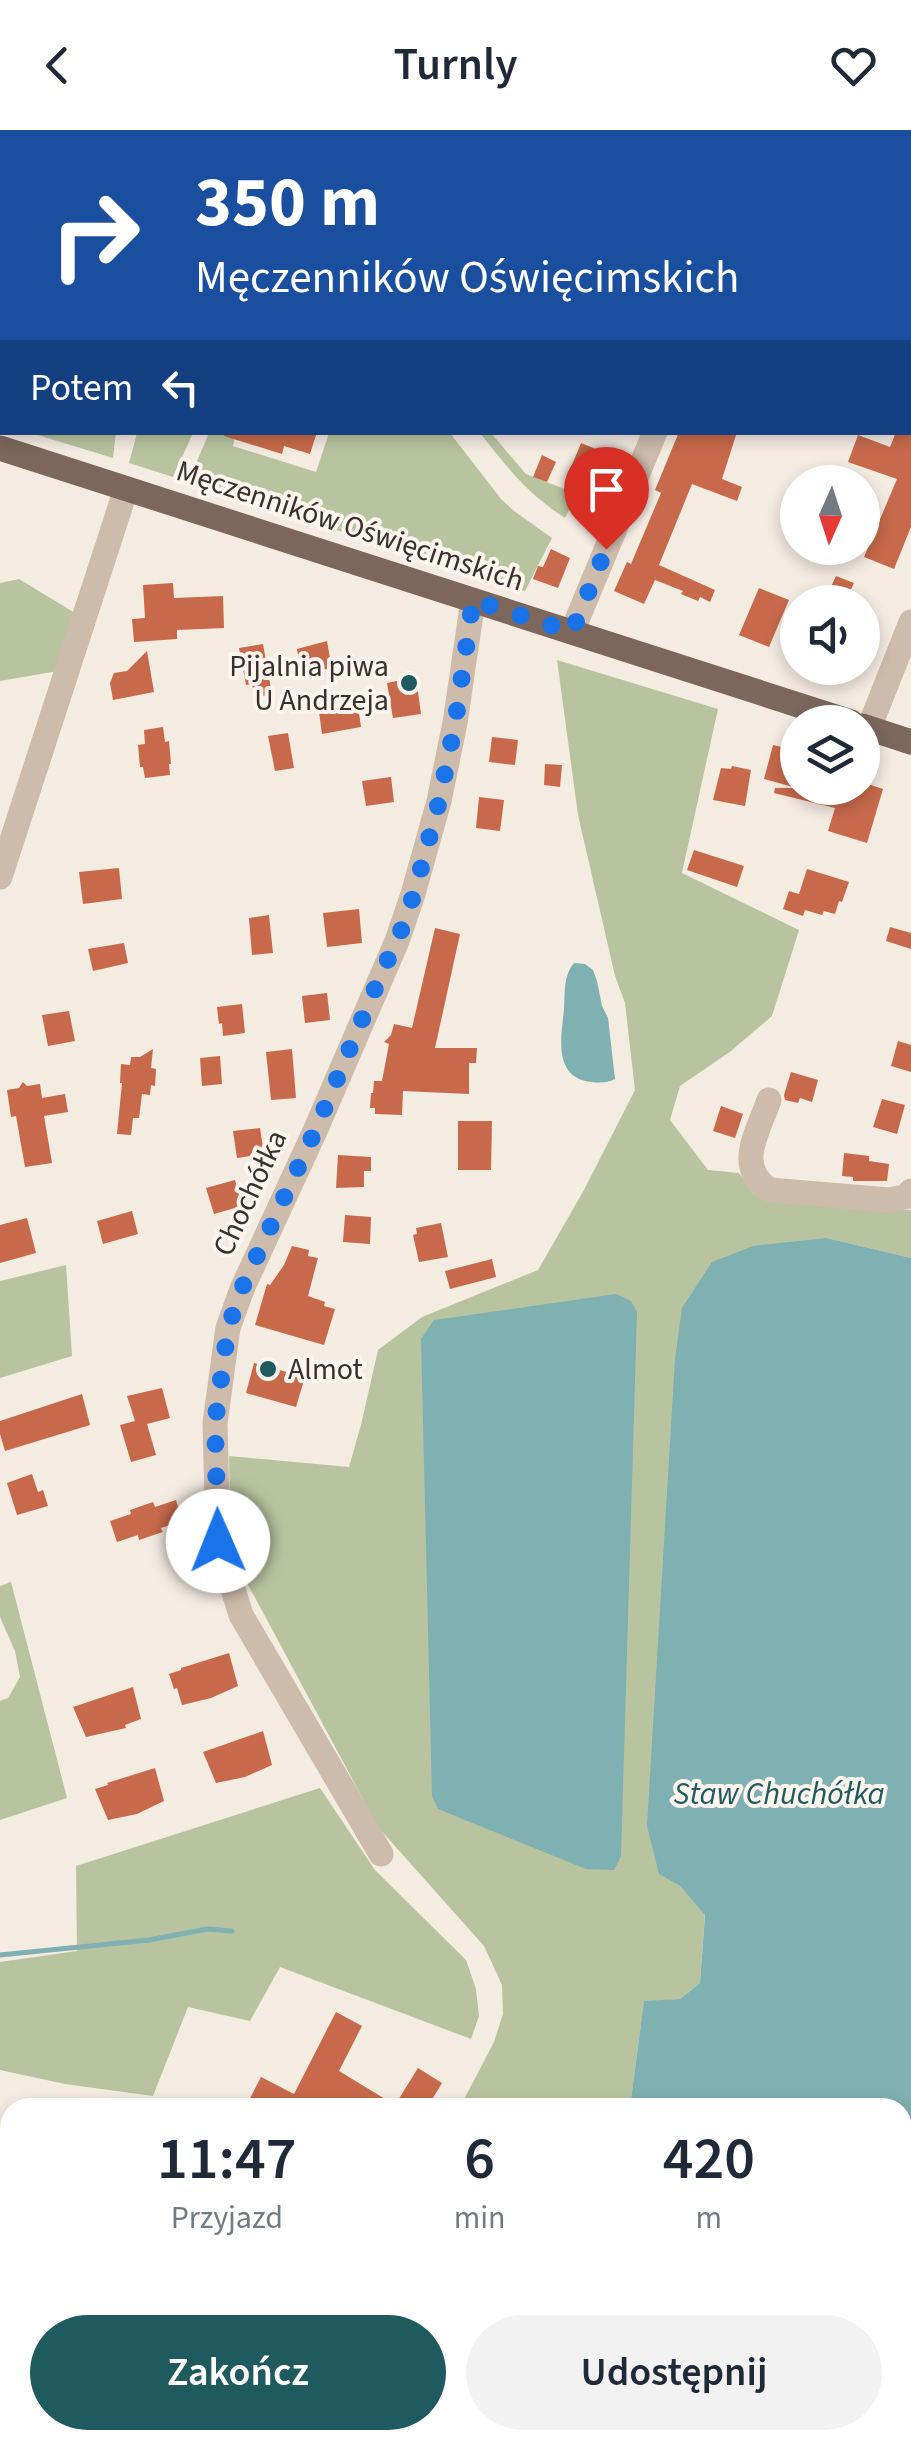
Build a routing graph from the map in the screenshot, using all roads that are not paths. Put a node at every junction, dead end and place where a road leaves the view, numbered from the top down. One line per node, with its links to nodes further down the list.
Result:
1 (654, 435): 6 (street)
2 (0, 448): 3 (main road, Męczenników Oświęcimskich)
3 (126, 488): 4 (main road, Męczenników Oświęcimskich); 11 (street)
4 (473, 600): 6 (main road, Męczenników Oświęcimskich); 14 (street, Chochółka)
5 (911, 622): 8 (street)
6 (572, 632): 7 (main road, Męczenników Oświęcimskich)
7 (796, 705)
8 (871, 705)
9 (880, 732): 10 (main road, Męczenników Oświęcimskich)
10 (911, 742)
11 (0, 877)
12 (768, 1100): 13 (street)
13 (911, 1191)
14 (380, 1854)

